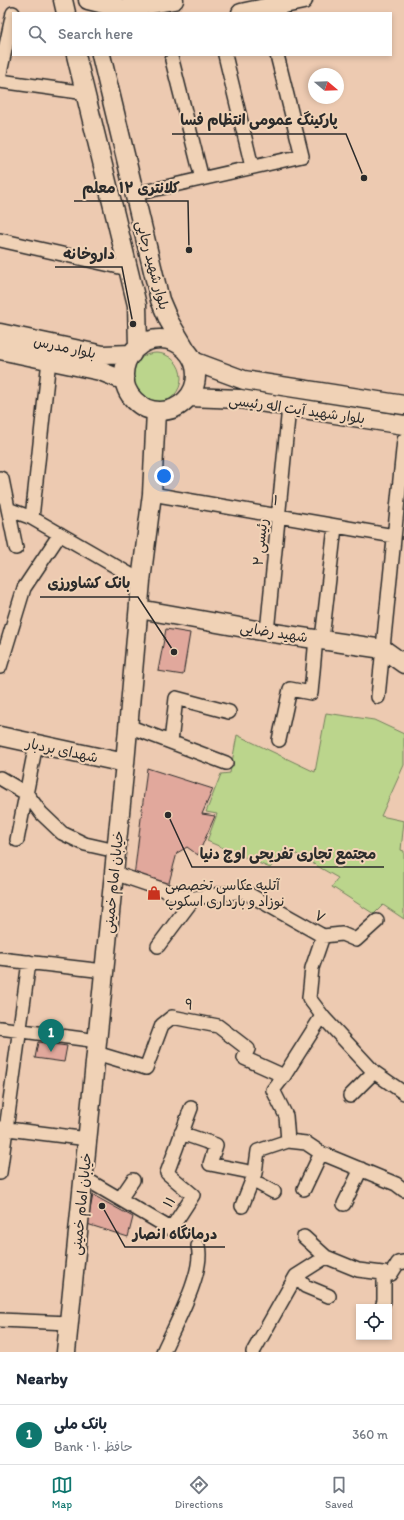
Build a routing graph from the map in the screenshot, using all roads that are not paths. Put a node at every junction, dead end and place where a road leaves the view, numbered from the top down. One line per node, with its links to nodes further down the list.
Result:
1 (63, 0): 6 (main road)
2 (88, 0): 5 (main road); 7 (main road)
3 (174, 0): 5 (main road)
4 (303, 0): 8 (main road)
5 (143, 9)
6 (66, 12)
7 (91, 12)
8 (246, 12)
9 (12, 20): 15 (street)
10 (76, 56): 17 (main road, بلوار شهید رجایی)
11 (225, 56): 18 (street)
12 (277, 56): 18 (street)
13 (105, 57): 20 (main road, بلوار شهید رجایی)
14 (172, 60): 19 (street)
15 (0, 73)
16 (0, 81): 17 (street)
17 (86, 94): 21 (main road, بلوار شهید رجایی)
18 (252, 168): 19 (street)
19 (202, 179): 20 (street)
20 (135, 194): 21 (main road); 27 (main road, بلوار شهید رجایی)
21 (111, 199): 23 (main road, بلوار شهید رجایی)
22 (0, 240): 23 (street)
23 (128, 268): 26 (main road, بلوار شهید رجایی)
24 (0, 333): 26 (main road, بلوار مدرس)
25 (0, 350): 28 (main road, بلوار مدرس)
26 (135, 351): 27 (main road); 29 (main road)
27 (191, 357): 30 (main road); 31 (main road, بلوار شهید آیت اله رئیسی)
28 (49, 360): 29 (main road, بلوار مدرس); 40 (street)
29 (125, 381): 33 (main road)
30 (189, 397): 32 (main road, بلوار شهید آیت اله رئیسی); 33 (main road)
31 (404, 405)
32 (289, 407): 34 (main road, بلوار شهید آیت اله رئیسی); 39 (street, رئیسی ۲)
33 (156, 411): 37 (main road, خیابان امام خمینی)
34 (404, 425)
35 (404, 440): 43 (street)
36 (1, 479): 38 (street)
37 (152, 494): 39 (street, ۱); 45 (main road, خیابان امام خمینی)
38 (8, 509): 40 (street); 44 (street)
39 (279, 517): 41 (street, ۱); 47 (street, رئیسی ۲)
40 (32, 518): 42 (street)
41 (335, 527): 43 (street, ۱); 48 (street)
42 (60, 534): 45 (street); 51 (street)
43 (394, 536): 49 (street)
44 (16, 548)
45 (141, 581): 46 (main road, خیابان امام خمینی)
46 (139, 608): 47 (main road, شهید رضایی); 54 (main road, خیابان امام خمینی)
47 (267, 632): 48 (main road, شهید رضایی)
48 (319, 638): 49 (main road, شهید رضایی); 56 (street)
49 (383, 649): 50 (main road, شهید رضایی); 52 (street)
50 (404, 664)
51 (0, 667)
52 (378, 697)
53 (229, 712): 57 (street)
54 (128, 726): 57 (street); 60 (main road, خیابان امام خمینی)
55 (0, 736): 58 (main road, شهدای بردبار)
56 (279, 740)
57 (171, 742): 59 (street)
58 (36, 744): 60 (main road, شهدای بردبار); 62 (street)
59 (226, 763)
60 (125, 764): 64 (main road, خیابان امام خمینی)
61 (0, 778): 62 (street)
62 (27, 794): 63 (street); 64 (street)
63 (17, 840)
64 (116, 851): 65 (main road, خیابان امام خمینی)
65 (114, 873): 66 (street, ۷); 72 (main road, خیابان امام خمینی)
66 (194, 898): 68 (street, ۷); 69 (street)
67 (377, 921): 68 (street)
68 (323, 936): 73 (street, ۷)
69 (158, 946)
70 (0, 959): 71 (street)
71 (29, 962): 72 (street); 75 (street)
72 (104, 971): 76 (main road, خیابان امام خمینی)
73 (322, 1016): 77 (street, ۷); 78 (street)
74 (0, 1028): 75 (street)
75 (20, 1031): 76 (street); 82 (street)
76 (97, 1047): 78 (street, ۹); 84 (main road, خیابان امام خمینی)
77 (374, 1072): 79 (street, ۷); 80 (street)
78 (284, 1076): 85 (street)
79 (404, 1093)
80 (350, 1096)
81 (191, 1108): 83 (street, ۱۱)
82 (3, 1129): 84 (street); 88 (street)
83 (182, 1133): 89 (street); 95 (street, ۱۱)
84 (88, 1139): 90 (main road, خیابان امام خمینی)
85 (288, 1141): 86 (street); 89 (street)
86 (321, 1153): 87 (street); 92 (street)
87 (361, 1169): 93 (street); 96 (street)
88 (0, 1172)
89 (254, 1176): 94 (street); 97 (street)
90 (84, 1178): 95 (street, ۱۱); 107 (main road, خیابان امام خمینی)
91 (133, 1180): 95 (street)
92 (304, 1189)
93 (404, 1190)
94 (274, 1192)
95 (120, 1199)
96 (344, 1204)
97 (242, 1206)
98 (304, 1237): 100 (street)
99 (198, 1246): 109 (street)
100 (326, 1256): 102 (street); 103 (street)
101 (404, 1262): 102 (street)
102 (384, 1273): 105 (street)
103 (296, 1276): 104 (street); 110 (street)
104 (329, 1296)
105 (383, 1304)
106 (0, 1320): 107 (street)
107 (69, 1323): 108 (main road, خیابان امام خمینی)
108 (66, 1352)
109 (162, 1352)
110 (253, 1352)

